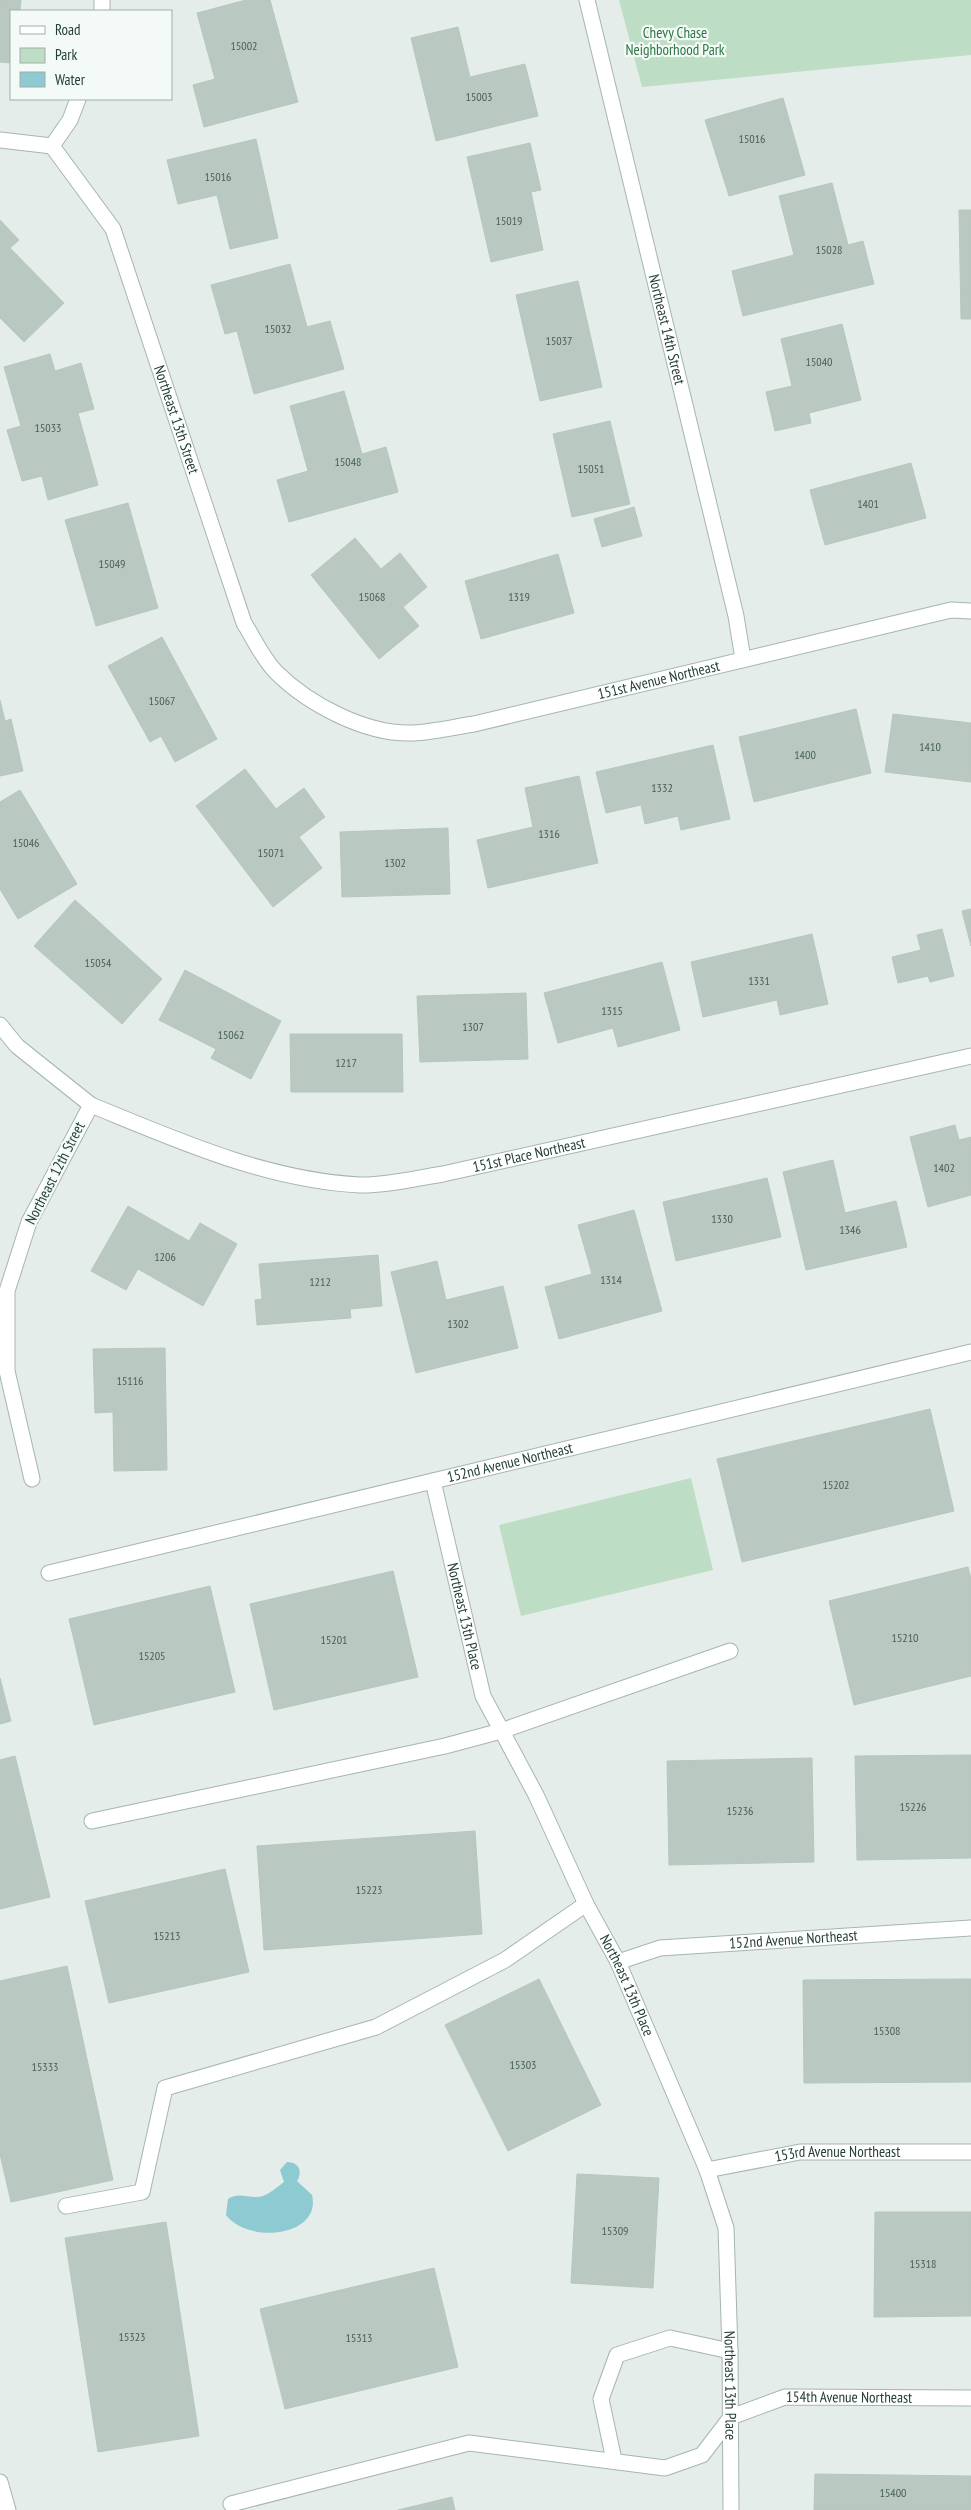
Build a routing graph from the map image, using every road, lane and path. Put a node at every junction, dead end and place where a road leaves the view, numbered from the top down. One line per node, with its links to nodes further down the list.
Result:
1 (587, 0): 6 (street, Northeast 14th Street)
2 (78, 100): 4 (street)
3 (0, 140): 4 (street)
4 (52, 146): 7 (street, Northeast 13th Street)
5 (971, 611): 6 (street, 151st Avenue Northeast)
6 (743, 658): 7 (street, 151st Avenue Northeast)
7 (345, 718)
8 (0, 1025): 10 (street, Northeast 12th Street)
9 (971, 1056): 10 (street, 151st Place Northeast)
10 (91, 1104): 12 (street, Northeast 12th Street)
11 (971, 1352): 13 (street, 152nd Avenue Northeast)
12 (32, 1479)
13 (433, 1481): 14 (street, 152nd Avenue Northeast); 16 (street, Northeast 13th Place)
14 (49, 1573)
15 (730, 1651): 16 (street)
16 (501, 1731): 17 (street); 18 (street, Northeast 13th Place)
17 (92, 1821)
18 (586, 1904): 20 (street, Northeast 13th Place); 23 (street)
19 (971, 1928): 20 (street, 152nd Avenue Northeast)
20 (618, 1962): 22 (street, Northeast 13th Place)
21 (971, 2152): 22 (street, 153rd Avenue Northeast)
22 (707, 2170): 24 (street, Northeast 13th Place)
23 (66, 2206)
24 (730, 2352): 26 (street, Northeast 13th Place); 27 (street)
25 (971, 2398): 26 (street, 154th Avenue Northeast)
26 (731, 2417): 27 (street); 31 (street, Northeast 13th Place)
27 (614, 2460): 29 (street)
28 (0, 2482): 30 (street)
29 (230, 2504)
30 (8, 2510)
31 (731, 2510)

